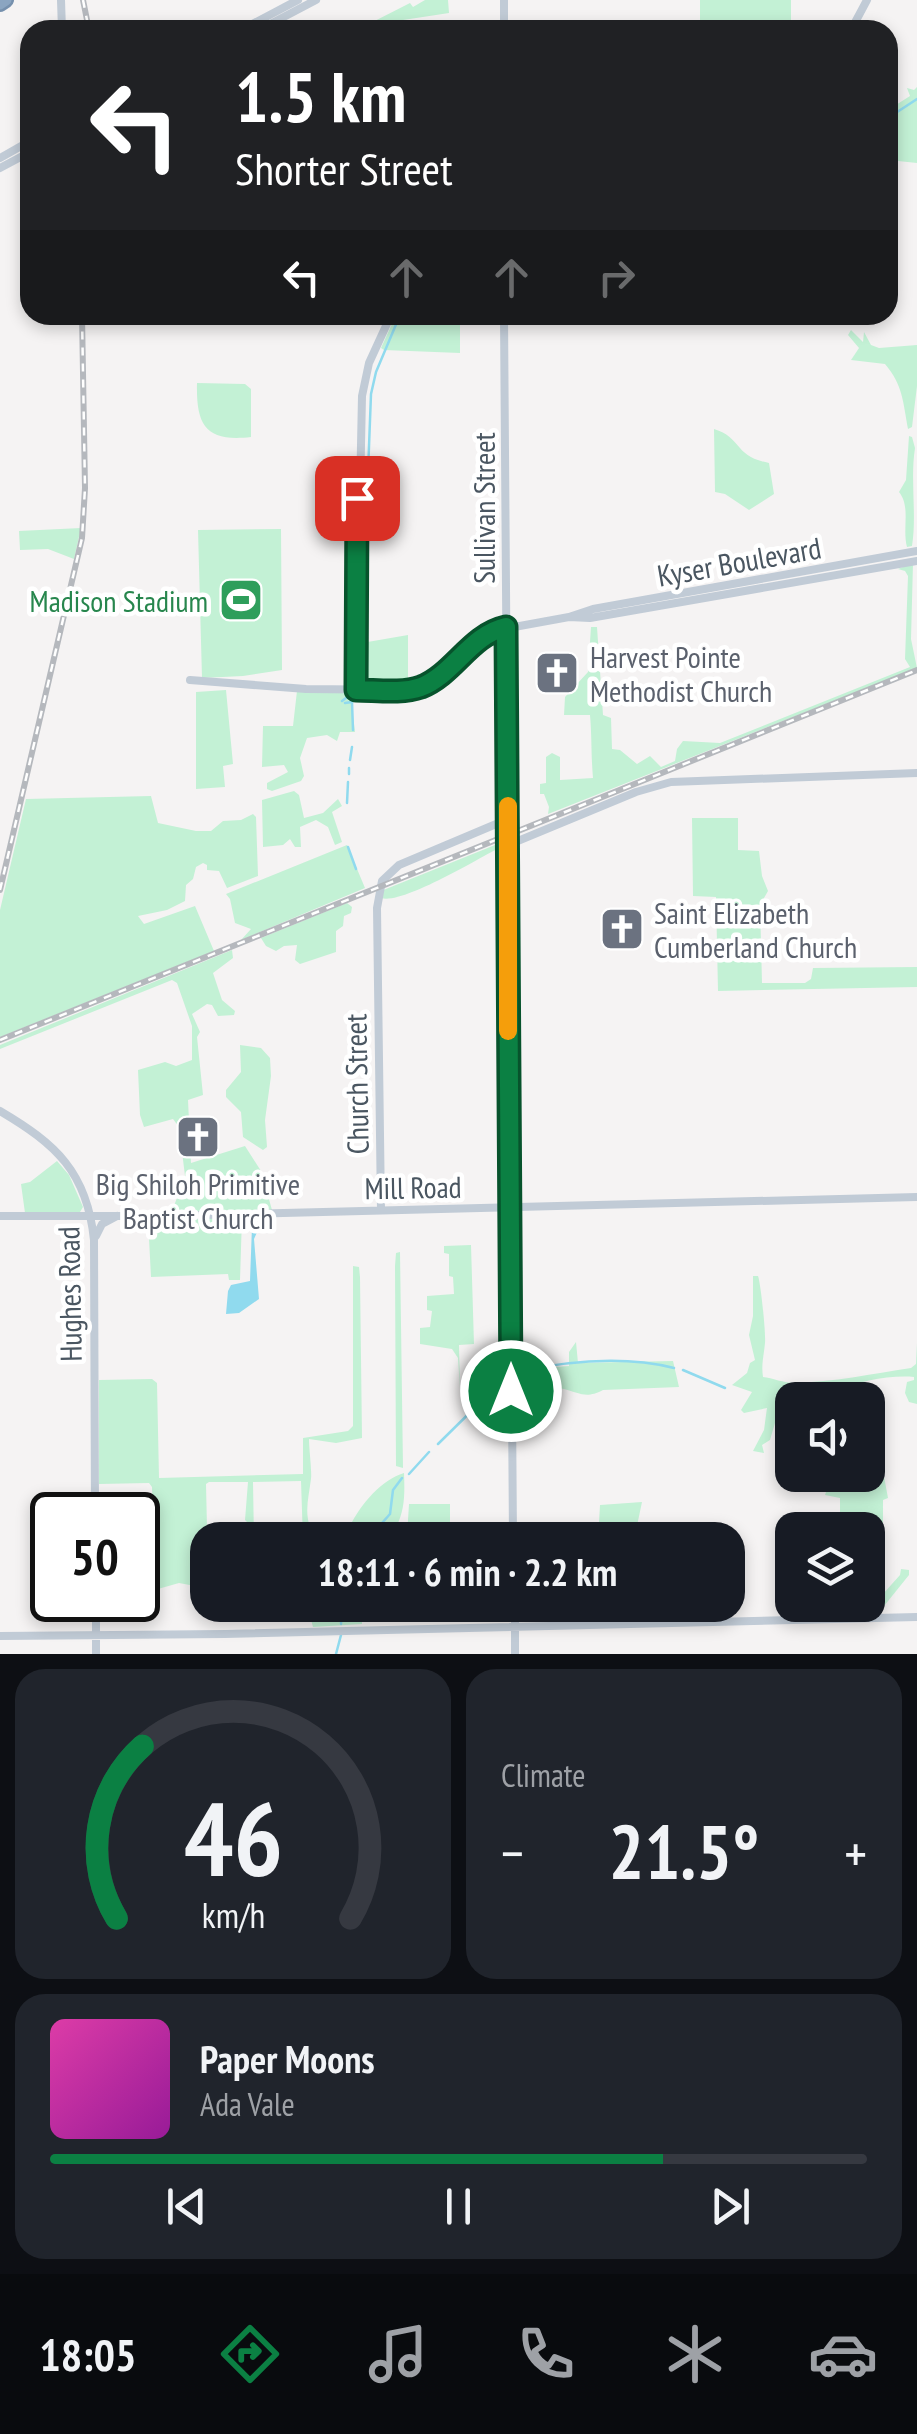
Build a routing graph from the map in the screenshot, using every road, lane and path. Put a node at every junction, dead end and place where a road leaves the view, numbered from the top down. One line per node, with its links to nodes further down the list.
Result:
1 (298, 0): 3 (street)
2 (316, 0): 4 (street)
3 (261, 20)
4 (279, 20)
5 (386, 325): 12 (street)
6 (504, 325): 10 (street, Sullivan Street)
7 (917, 551): 9 (street, Kyser Boulevard)
8 (917, 560): 9 (street, Kyser Boulevard)
9 (569, 617): 10 (street, Kyser Boulevard)
10 (506, 627): 12 (street); 14 (street, Sullivan Street)
11 (190, 680): 12 (street)
12 (356, 690)
13 (917, 773): 17 (street)
14 (508, 818): 15 (street); 16 (street, Sullivan Street)
15 (496, 826): 16 (street); 21 (street, Church Street)
16 (508, 831): 17 (street, Sullivan Street)
17 (508, 846): 20 (street, Sullivan Street)
18 (0, 1111): 22 (street, Hughes Road)
19 (917, 1197): 20 (street, Mill Road)
20 (509, 1208): 21 (street, Mill Road); 27 (street, Sullivan Street)
21 (381, 1210): 23 (street, Mill Road)
22 (91, 1214): 23 (street, Mill Road); 24 (street, Mill Road); 25 (street, Hughes Road)
23 (119, 1214): 25 (street)
24 (0, 1216)
25 (94, 1240): 26 (street, Hughes Road)
26 (95, 1492)
27 (513, 1522)
28 (917, 1617): 31 (street)
29 (96, 1622): 32 (street)
30 (515, 1622): 31 (street)
31 (515, 1626): 32 (street); 35 (street)
32 (96, 1635): 33 (street); 34 (street)
33 (0, 1636)
34 (96, 1654)
35 (515, 1654)

